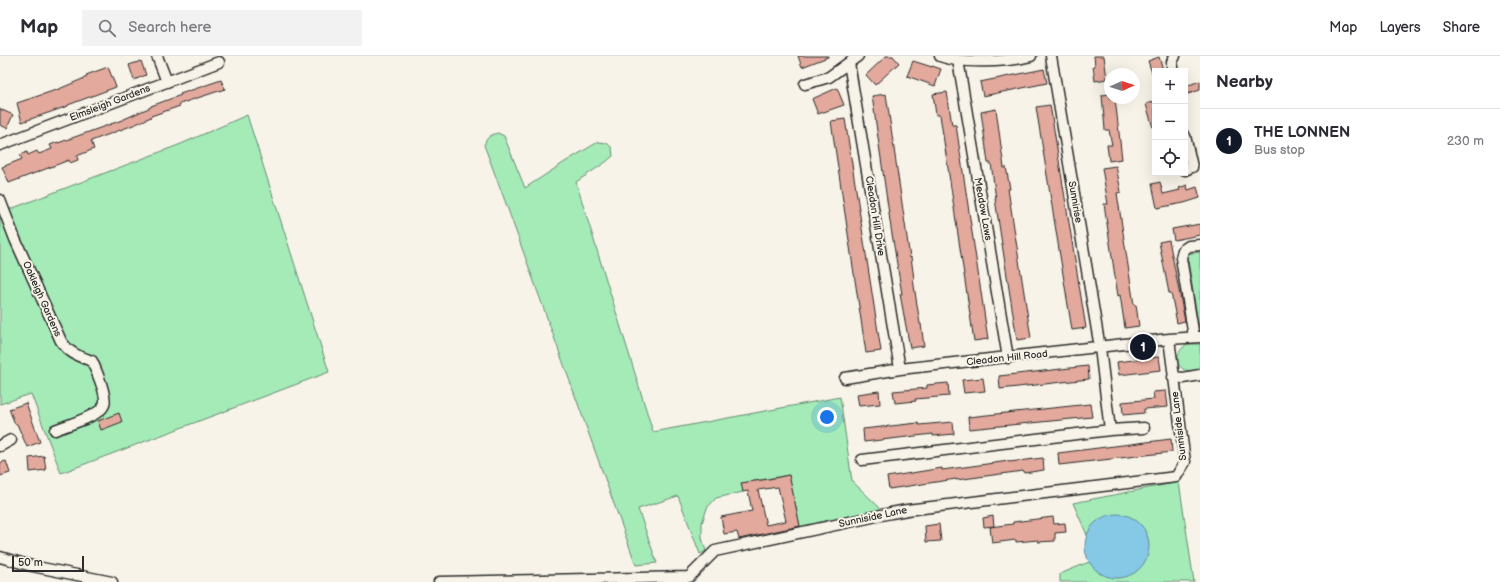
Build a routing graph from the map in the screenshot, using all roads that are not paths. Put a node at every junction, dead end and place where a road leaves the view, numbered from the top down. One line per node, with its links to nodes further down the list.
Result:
1 (157, 56): 11 (street)
2 (858, 56): 9 (street)
3 (940, 56): 7 (street)
4 (1031, 56): 7 (street)
5 (1051, 56): 20 (street, Sunnirise)
6 (1175, 56): 10 (street)
7 (958, 60): 21 (street, Meadow Laws)
8 (219, 62): 11 (street, Elmsleigh Gardens)
9 (849, 63): 12 (street); 22 (street, Cleadon Hill Drive)
10 (1172, 68)
11 (166, 82): 13 (street, Elmsleigh Gardens)
12 (805, 84)
13 (0, 145)
14 (1188, 149): 15 (street)
15 (1188, 169)
16 (0, 200): 27 (street, Oakleigh Gardens)
17 (1200, 245): 18 (street)
18 (1197, 337): 19 (street, Cleadon Hill Road)
19 (1169, 339): 20 (street, Cleadon Hill Road); 24 (street, Sunniside Lane)
20 (1100, 348): 21 (street, Cleadon Hill Road); 28 (street, Sunnirise)
21 (1008, 358): 22 (street, Cleadon Hill Road)
22 (900, 369): 25 (street, Cleadon Hill Road)
23 (1200, 374): 24 (street)
24 (1173, 377): 33 (street, Sunniside Lane)
25 (845, 378)
26 (1144, 428): 28 (street)
27 (55, 430)
28 (1110, 430): 31 (street)
29 (11, 440): 30 (street)
30 (0, 446)
31 (862, 460)
32 (0, 557): 34 (street)
33 (690, 580): 35 (street, Sunniside Lane)
34 (112, 582)
35 (439, 582)

